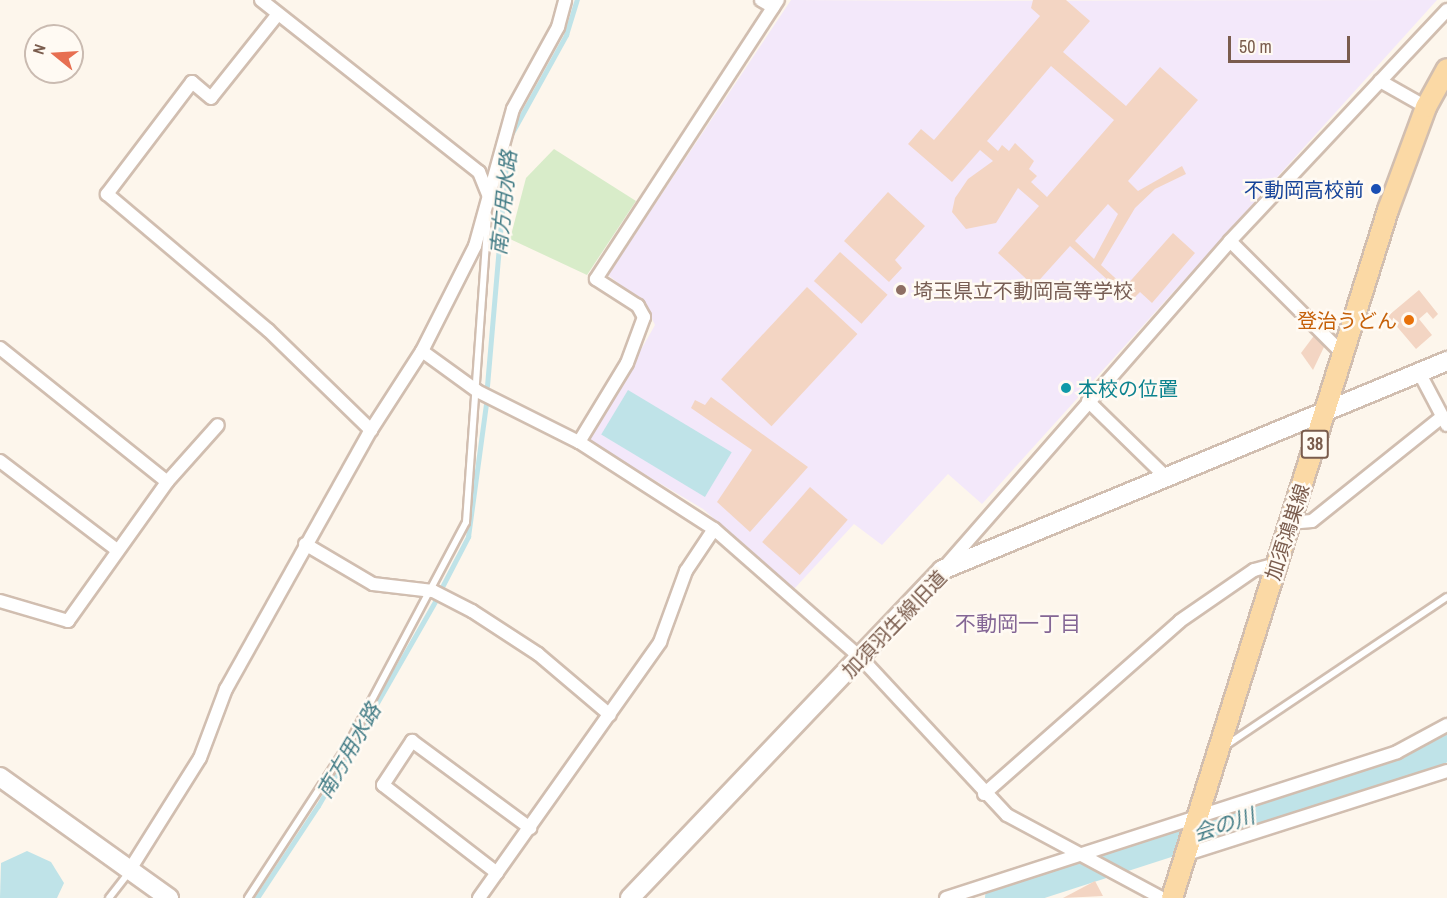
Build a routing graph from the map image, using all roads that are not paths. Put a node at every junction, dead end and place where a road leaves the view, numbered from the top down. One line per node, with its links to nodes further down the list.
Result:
1 (261, 0): 6 (street)
2 (565, 0): 10 (street)
3 (761, 0): 4 (street)
4 (776, 4): 23 (street)
5 (1447, 10): 8 (street)
6 (278, 14): 10 (street); 22 (street)
7 (1447, 69): 9 (main road, 加須鴻巣線 / 38)
8 (1380, 81): 9 (street); 11 (street)
9 (1426, 107): 14 (main road, 加須鴻巣線 / 38)
10 (489, 210): 13 (street); 17 (lane)
11 (1230, 241): 14 (street); 18 (street)
12 (0, 348): 26 (street)
13 (422, 351): 17 (street); 22 (street)
14 (1344, 355): 19 (main road, 加須鴻巣線 / 38)
15 (1447, 361): 16 (street, 加須羽生線旧道)
16 (1419, 372): 19 (street, 加須羽生線旧道); 20 (street)
17 (483, 394): 23 (street); 33 (lane)
18 (1088, 401): 25 (street); 32 (street)
19 (1327, 410): 25 (street, 加須羽生線旧道); 27 (main road, 加須鴻巣線 / 38)
20 (1444, 421): 27 (street)
21 (218, 425): 26 (street)
22 (370, 430): 29 (street)
23 (579, 442): 28 (street)
24 (0, 460): 30 (street)
25 (1166, 477): 32 (street, 加須羽生線旧道)
26 (167, 482): 30 (street)
27 (1289, 523): 31 (main road, 加須鴻巣線 / 38)
28 (714, 529): 36 (street); 37 (street)
29 (305, 544): 33 (street); 47 (street)
30 (117, 550): 35 (street)
31 (1276, 564): 39 (main road, 加須鴻巣線 / 38); 42 (street)
32 (942, 570): 36 (street, 加須羽生線旧道)
33 (437, 593): 37 (street); 51 (lane)
34 (1447, 597): 39 (lane)
35 (0, 601)
36 (861, 658): 42 (street); 53 (street, 加須羽生線旧道)
37 (610, 715): 44 (street)
38 (1447, 725): 43 (street)
39 (1218, 748): 43 (main road, 加須鴻巣線 / 38)
40 (1447, 771): 45 (street)
41 (2, 783): 47 (street)
42 (984, 794): 46 (street)
43 (1197, 819): 45 (main road, 加須鴻巣線 / 38); 46 (street)
44 (530, 828): 48 (street); 48 (street)
45 (1188, 850): 56 (main road, 加須鴻巣線 / 38)
46 (1085, 856): 54 (street); 55 (street)
47 (129, 871): 49 (lane); 50 (street)
48 (496, 873): 52 (street)
49 (109, 898)
50 (169, 898)
51 (248, 898)
52 (479, 898)
53 (630, 898)
54 (946, 898)
55 (1162, 898)
56 (1172, 898)

